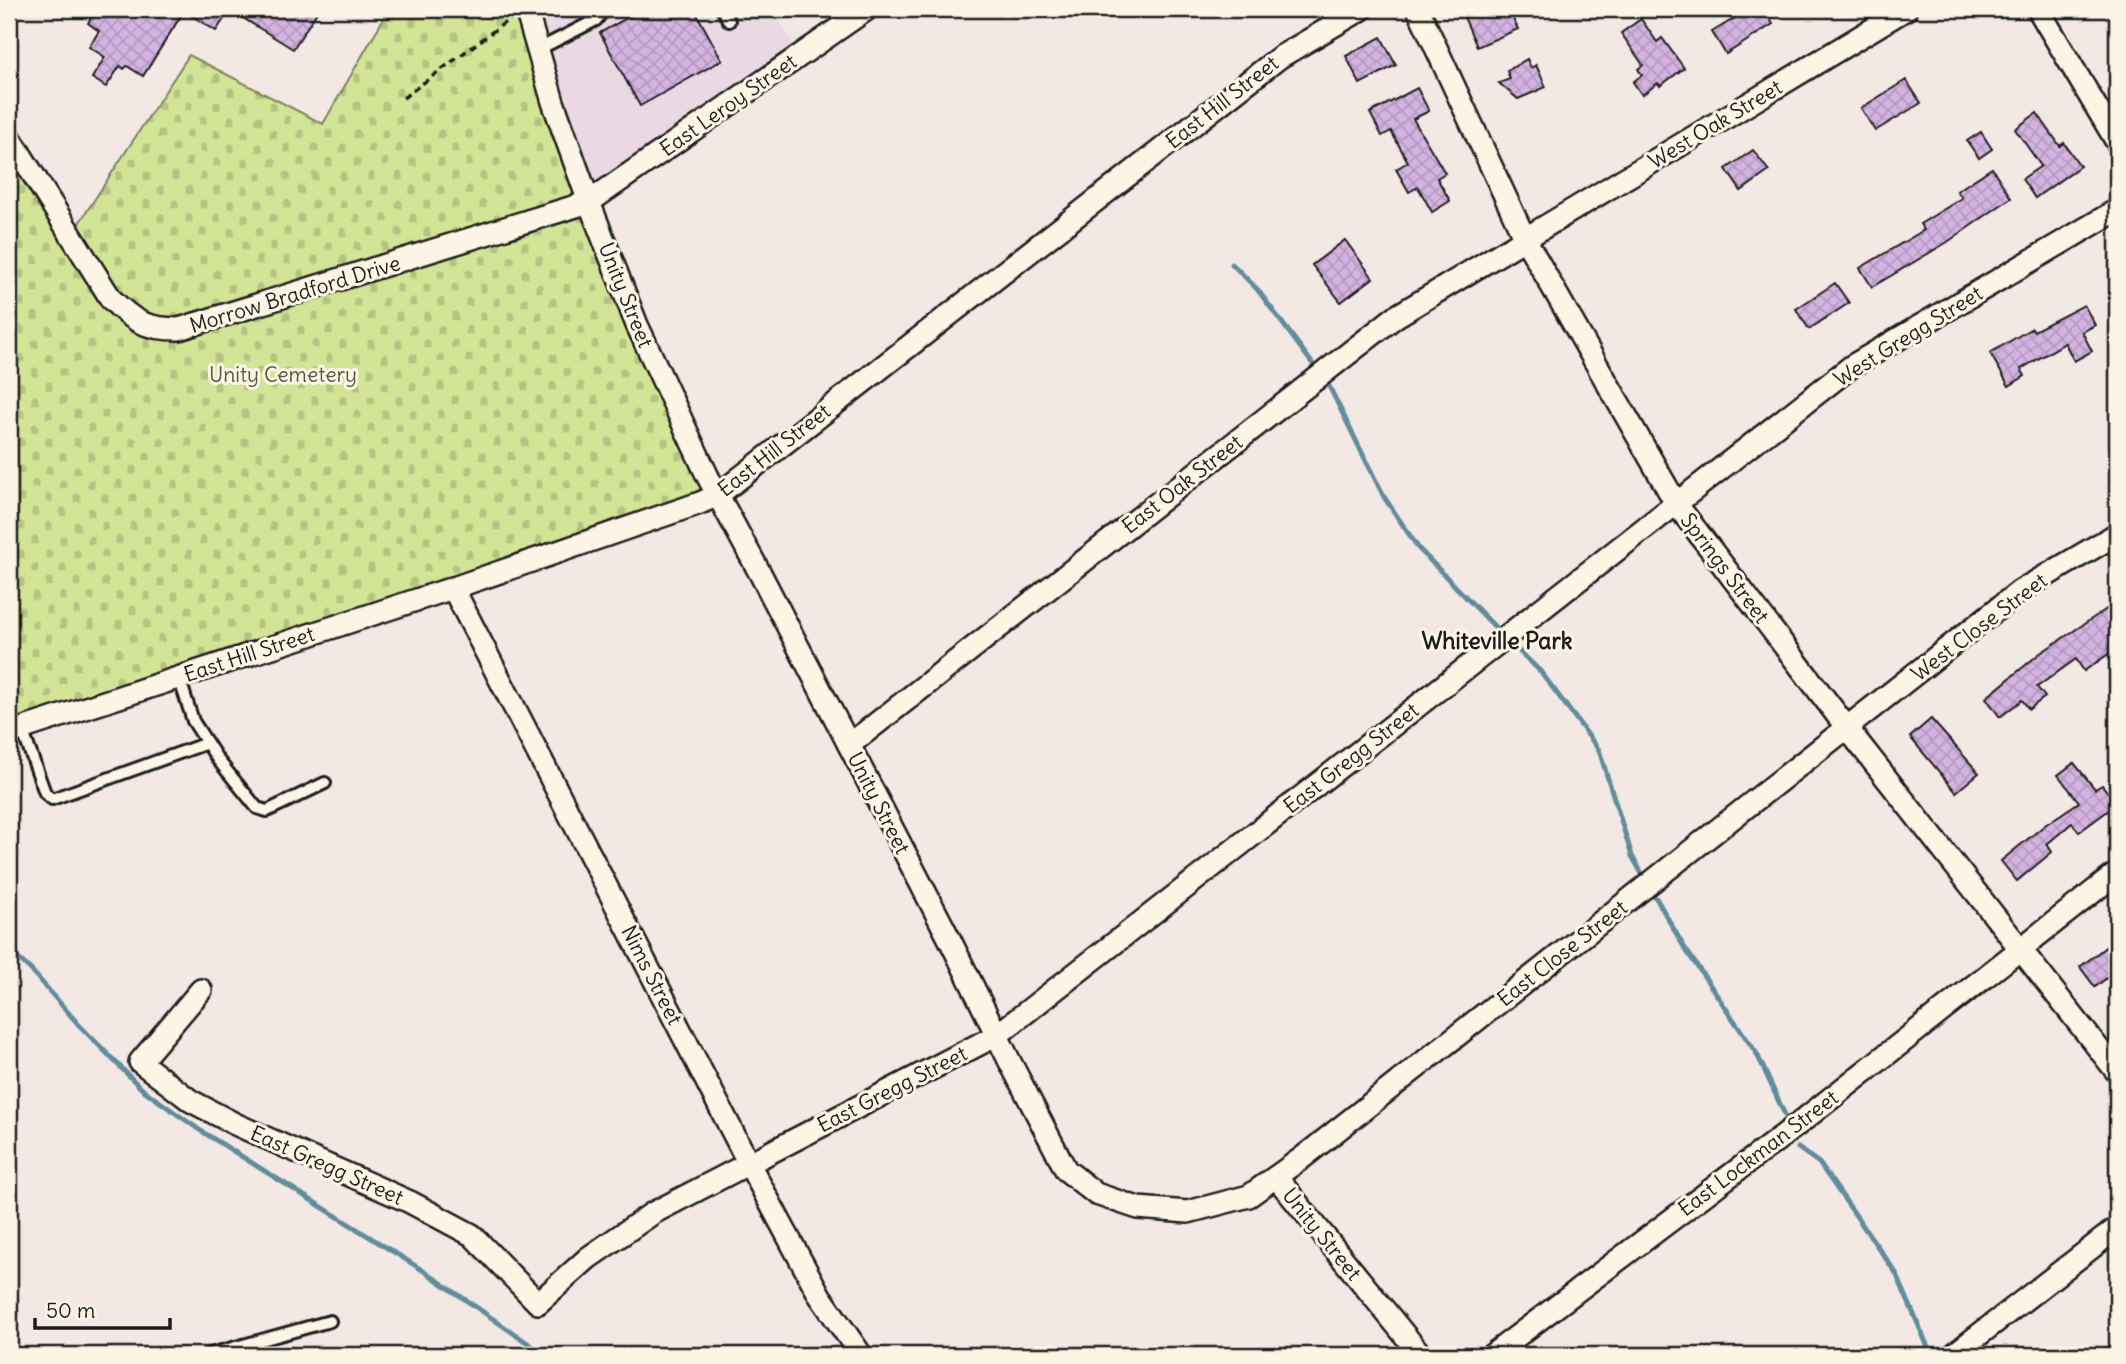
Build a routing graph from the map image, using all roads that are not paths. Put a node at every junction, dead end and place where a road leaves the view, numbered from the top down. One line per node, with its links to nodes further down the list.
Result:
1 (605, 9): 10 (lane)
2 (722, 9): 9 (lane)
3 (867, 9): 13 (street, East Leroy Street)
4 (1362, 9): 16 (street, East Hill Street)
5 (1418, 9): 15 (street, Springs Street)
6 (1906, 9): 15 (street, West Oak Street)
7 (2038, 9): 12 (street)
8 (519, 13): 10 (street, Unity Street)
9 (729, 21)
10 (537, 50): 13 (street, Unity Street)
11 (9, 136): 13 (street, Morrow Bradford Drive)
12 (2117, 142)
13 (589, 202): 16 (street, Unity Street)
14 (2117, 210): 17 (street, West Gregg Street)
15 (1525, 239): 17 (street, Springs Street); 24 (street, East Oak Street)
16 (718, 495): 19 (street, East Hill Street); 24 (street, Unity Street)
17 (1677, 505): 21 (street, Springs Street); 29 (street, East Gregg Street)
18 (2117, 534): 21 (street, West Close Street)
19 (453, 588): 20 (street, East Hill Street); 31 (street, Nims Street)
20 (179, 677): 22 (street, East Hill Street); 23 (lane)
21 (1847, 728): 27 (street, Springs Street); 32 (street, East Close Street)
22 (15, 731): 23 (lane)
23 (207, 743): 25 (lane)
24 (849, 745): 29 (street, Unity Street)
25 (325, 783)
26 (2117, 873): 27 (street, East Lockman Street)
27 (2021, 948): 30 (street, Springs Street); 38 (street, East Lockman Street)
28 (201, 990): 31 (street, East Gregg Street)
29 (997, 1035): 31 (street, East Gregg Street); 32 (street, Unity Street)
30 (2117, 1072)
31 (748, 1162): 36 (street, Nims Street)
32 (1276, 1177): 37 (street, Unity Street)
33 (2117, 1228): 39 (street)
34 (330, 1321): 35 (lane)
35 (207, 1355)
36 (861, 1355)
37 (1421, 1355)
38 (1492, 1355)
39 (1954, 1355)

